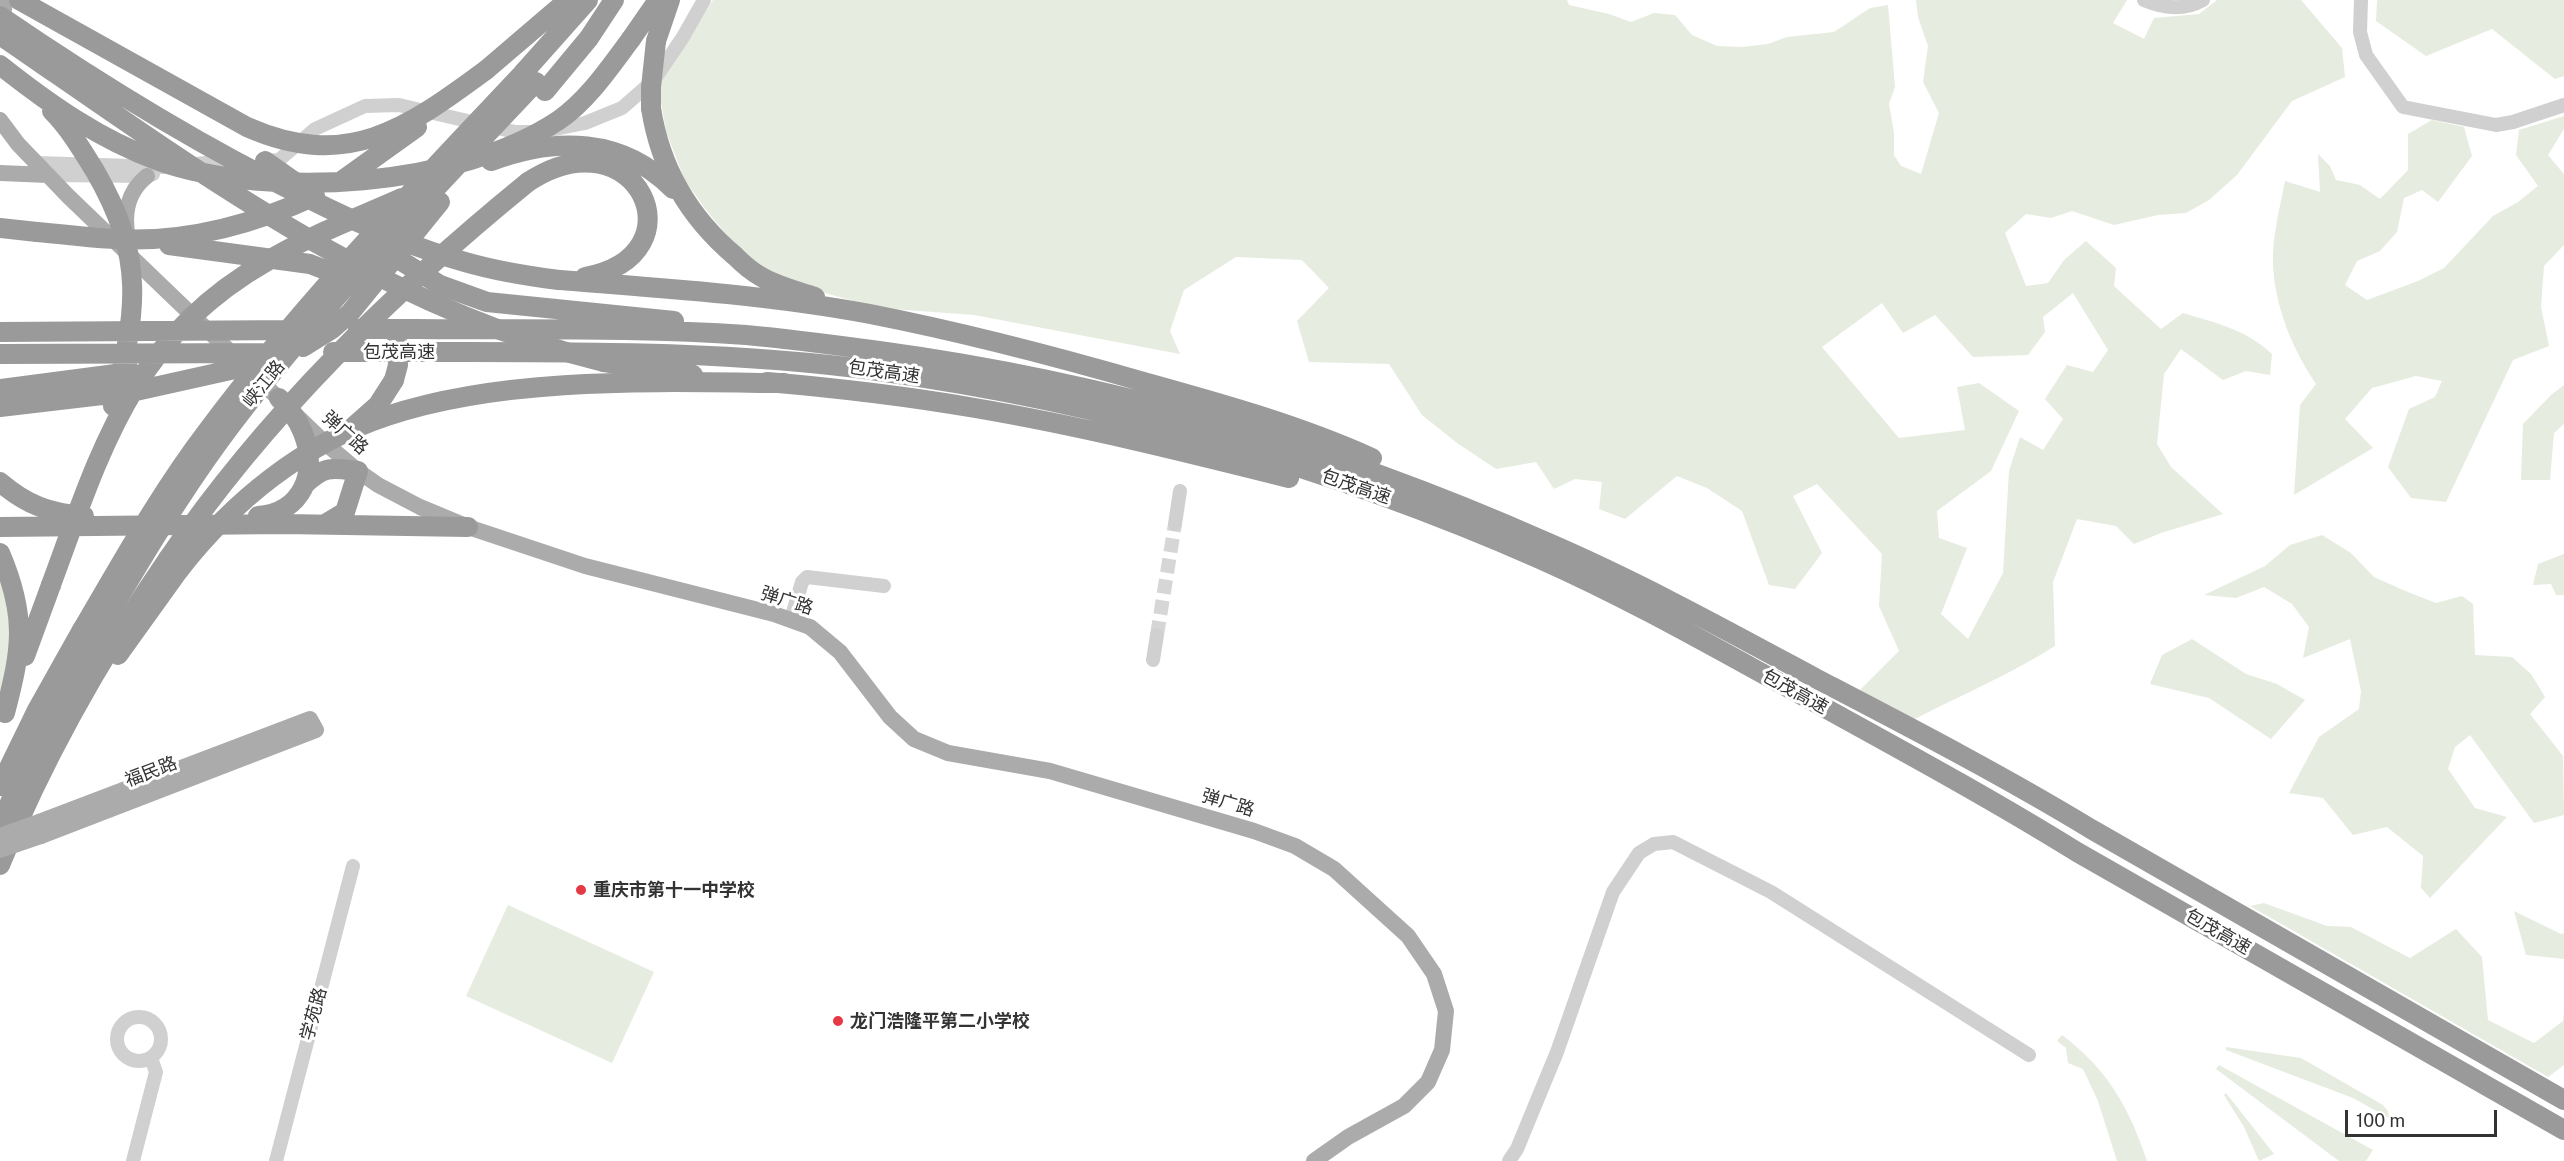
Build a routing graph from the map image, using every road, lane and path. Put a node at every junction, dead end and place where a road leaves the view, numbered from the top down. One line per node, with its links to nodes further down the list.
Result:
1 (6, 0): 14 (main road)
2 (19, 0): 16 (highway, bridge)
3 (568, 0): 16 (highway)
4 (588, 0): 18 (highway, 峡江路)
5 (609, 0): 18 (highway, 峡江路)
6 (614, 0): 18 (highway)
7 (658, 0): 17 (highway, bridge)
8 (670, 0): 27 (highway, bridge)
9 (704, 0): 21 (street)
10 (2144, 0): 11 (street)
11 (2203, 0)
12 (2361, 0): 19 (street)
13 (0, 16): 31 (highway, bridge)
14 (0, 27)
15 (0, 35): 37 (highway, bridge)
16 (486, 70): 29 (highway, bridge)
17 (7, 71): 42 (highway, bridge)
18 (535, 81): 40 (highway, bridge); 59 (highway, 峡江路, bridge)
19 (2564, 105)
20 (0, 120): 24 (main road, 弹广路)
21 (265, 161): 23 (street); 34 (highway)
22 (0, 162): 24 (main road)
23 (172, 167): 24 (street); 26 (street)
24 (43, 169): 25 (main road); 26 (street); 30 (main road, 弹广路)
25 (0, 173)
26 (147, 176): 30 (main road)
27 (687, 204): 32 (highway); 42 (highway, bridge)
28 (0, 228): 29 (highway, bridge)
29 (116, 239): 41 (highway, bridge)
30 (133, 259): 39 (main road, 弹广路)
31 (559, 280): 32 (highway); 56 (highway, bridge)
32 (869, 314): 49 (highway)
33 (0, 332): 34 (highway, 包茂高速, bridge)
34 (748, 336): 49 (highway, 包茂高速)
35 (327, 352): 36 (highway, 包茂高速, bridge); 38 (highway, bridge); 47 (highway, 包茂高速, bridge)
36 (0, 354)
37 (784, 384): 41 (highway, bridge); 47 (highway)
38 (0, 389)
39 (279, 398): 43 (main road, 弹广路); 45 (highway)
40 (0, 408)
41 (339, 436): 56 (highway, bridge)
42 (95, 465): 62 (highway, bridge)
43 (358, 471): 45 (highway); 51 (highway); 54 (main road, 弹广路)
44 (0, 482): 48 (highway)
45 (305, 484): 48 (highway)
46 (1180, 491): 52 (street)
47 (1420, 510): 74 (highway, 包茂高速)
48 (88, 516): 50 (highway)
49 (1490, 517): 73 (highway, 包茂高速)
50 (0, 521)
51 (325, 524): 53 (highway); 54 (highway)
52 (1175, 524)
53 (0, 527)
54 (468, 527): 58 (main road, 弹广路)
55 (0, 553): 62 (highway)
56 (173, 564): 69 (highway)
57 (884, 586): 58 (street)
58 (791, 619): 77 (main road, 弹广路)
59 (89, 633): 64 (highway, 峡江路); 65 (highway, 峡江路)
60 (1157, 635): 61 (street)
61 (1153, 660)
62 (2, 719)
63 (313, 725): 66 (main road, 福民路)
64 (0, 786)
65 (0, 826)
66 (40, 829): 67 (main road, 福民路, bridge); 68 (main road, 福民路, bridge)
67 (0, 836)
68 (0, 850)
69 (0, 865)
70 (353, 866): 76 (street, 学苑路)
71 (2030, 1055): 78 (street)
72 (151, 1058): 75 (street)
73 (2564, 1100)
74 (2564, 1130)
75 (133, 1161)
76 (276, 1161)
77 (1314, 1161)
78 (1509, 1161)

